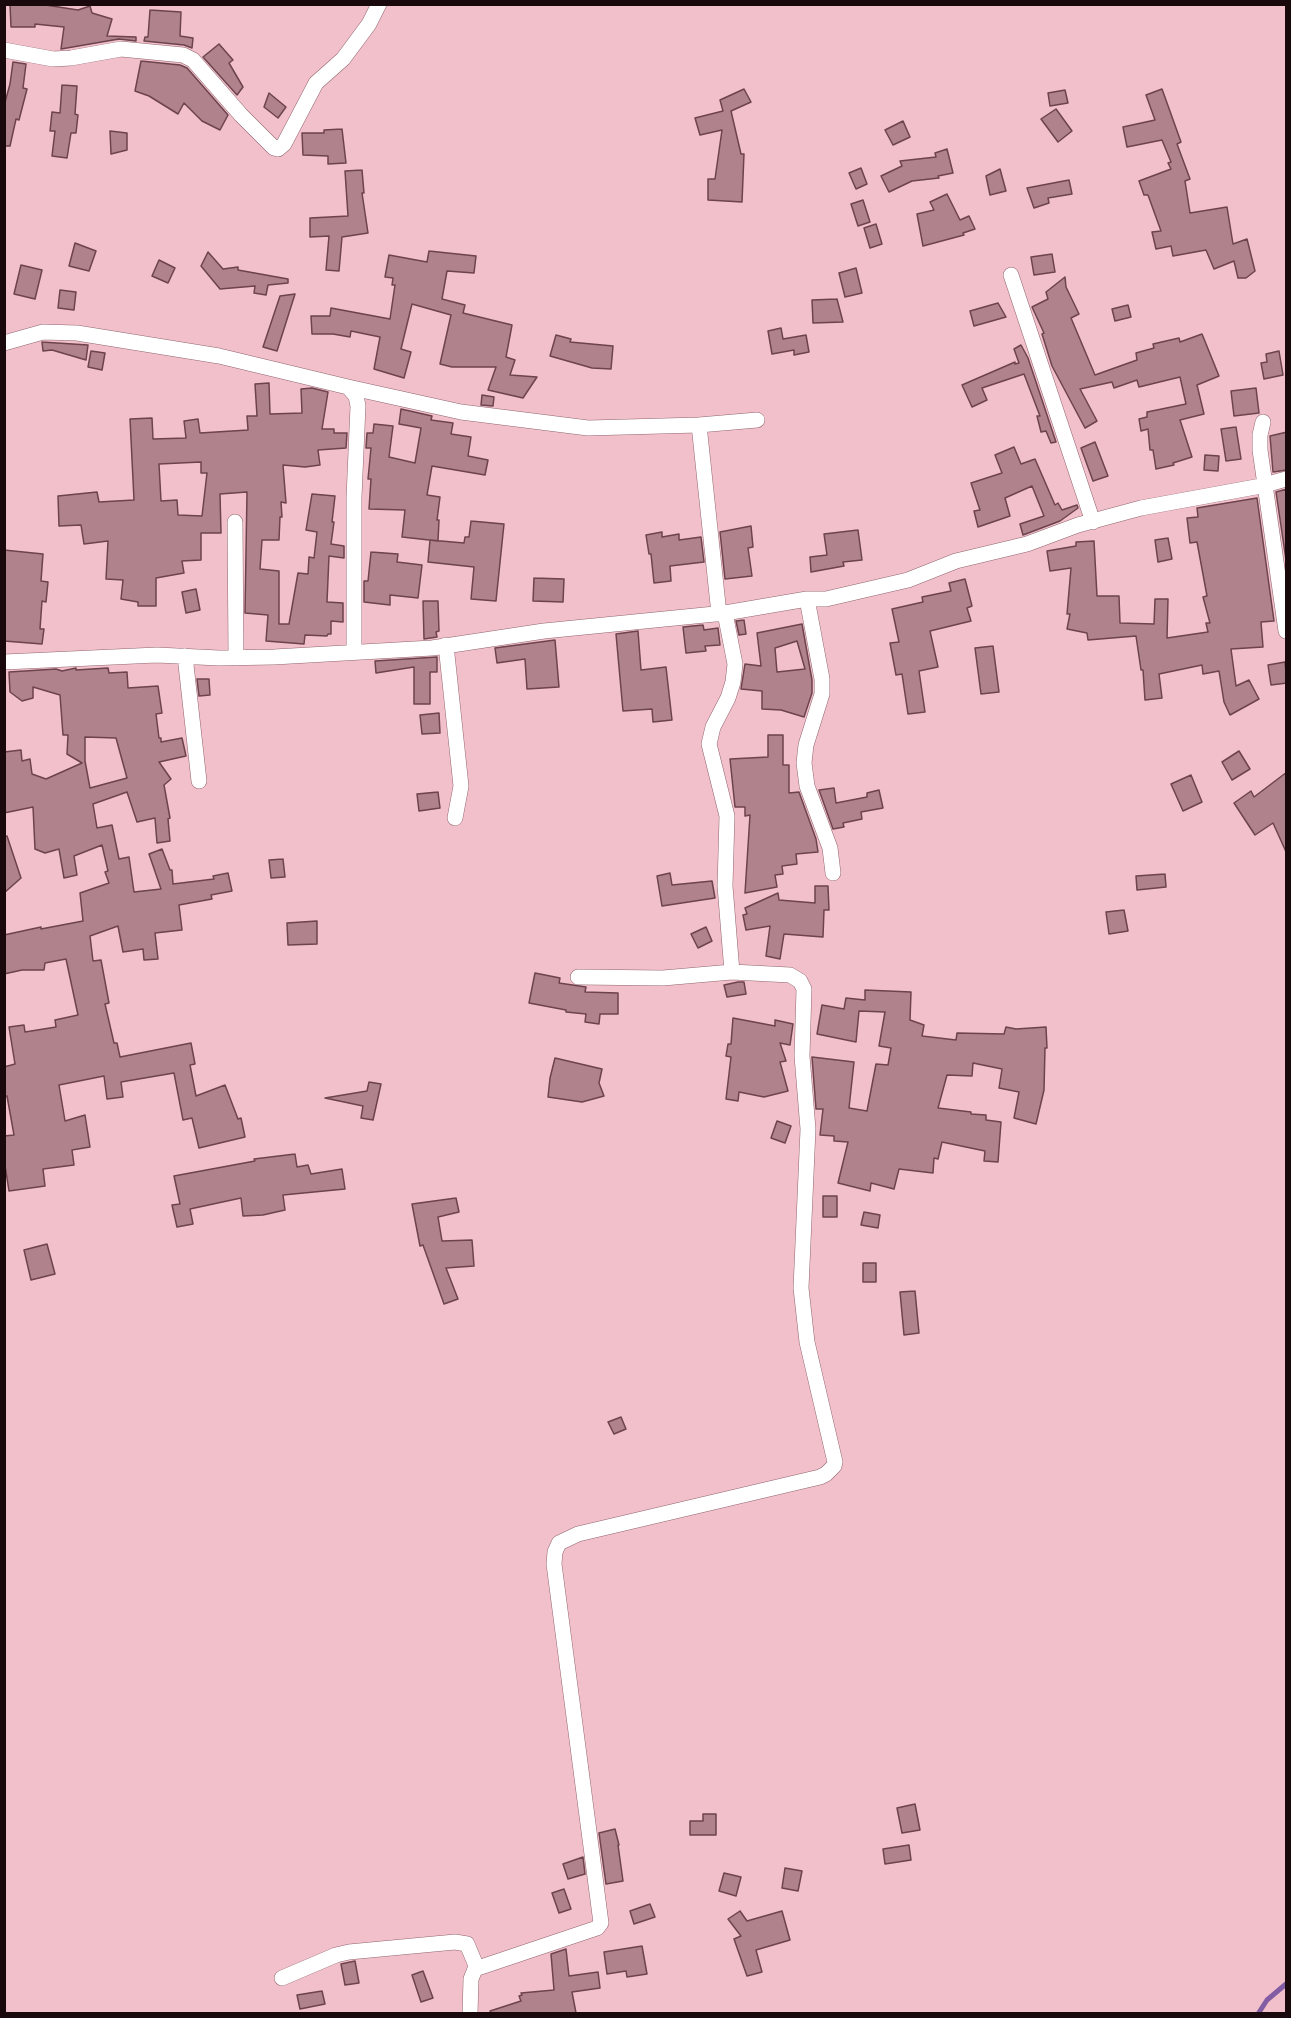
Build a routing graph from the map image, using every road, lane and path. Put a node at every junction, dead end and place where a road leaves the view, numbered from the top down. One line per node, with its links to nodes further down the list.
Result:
1 (379, 4): 2 (street)
2 (4, 50)
3 (1011, 275): 12 (street)
4 (4, 343): 5 (street)
5 (348, 387): 8 (street); 17 (street)
6 (757, 420): 8 (street)
7 (1263, 422): 10 (street)
8 (699, 425): 14 (street)
9 (1287, 479): 10 (street)
10 (1265, 484): 12 (street); 15 (street)
11 (235, 522): 19 (street)
12 (1093, 522): 13 (street)
13 (807, 599): 14 (street); 23 (street)
14 (722, 614): 16 (street); 24 (street)
15 (1287, 631)
16 (446, 645): 17 (street); 22 (street)
17 (354, 652): 19 (street)
18 (185, 656): 19 (street); 20 (street); 21 (street)
19 (236, 658)
20 (4, 662)
21 (199, 781)
22 (455, 818)
23 (833, 873)
24 (732, 972): 25 (street); 26 (street)
25 (578, 977)
26 (477, 1968): 27 (street); 28 (street)
27 (282, 1978)
28 (470, 2013)

